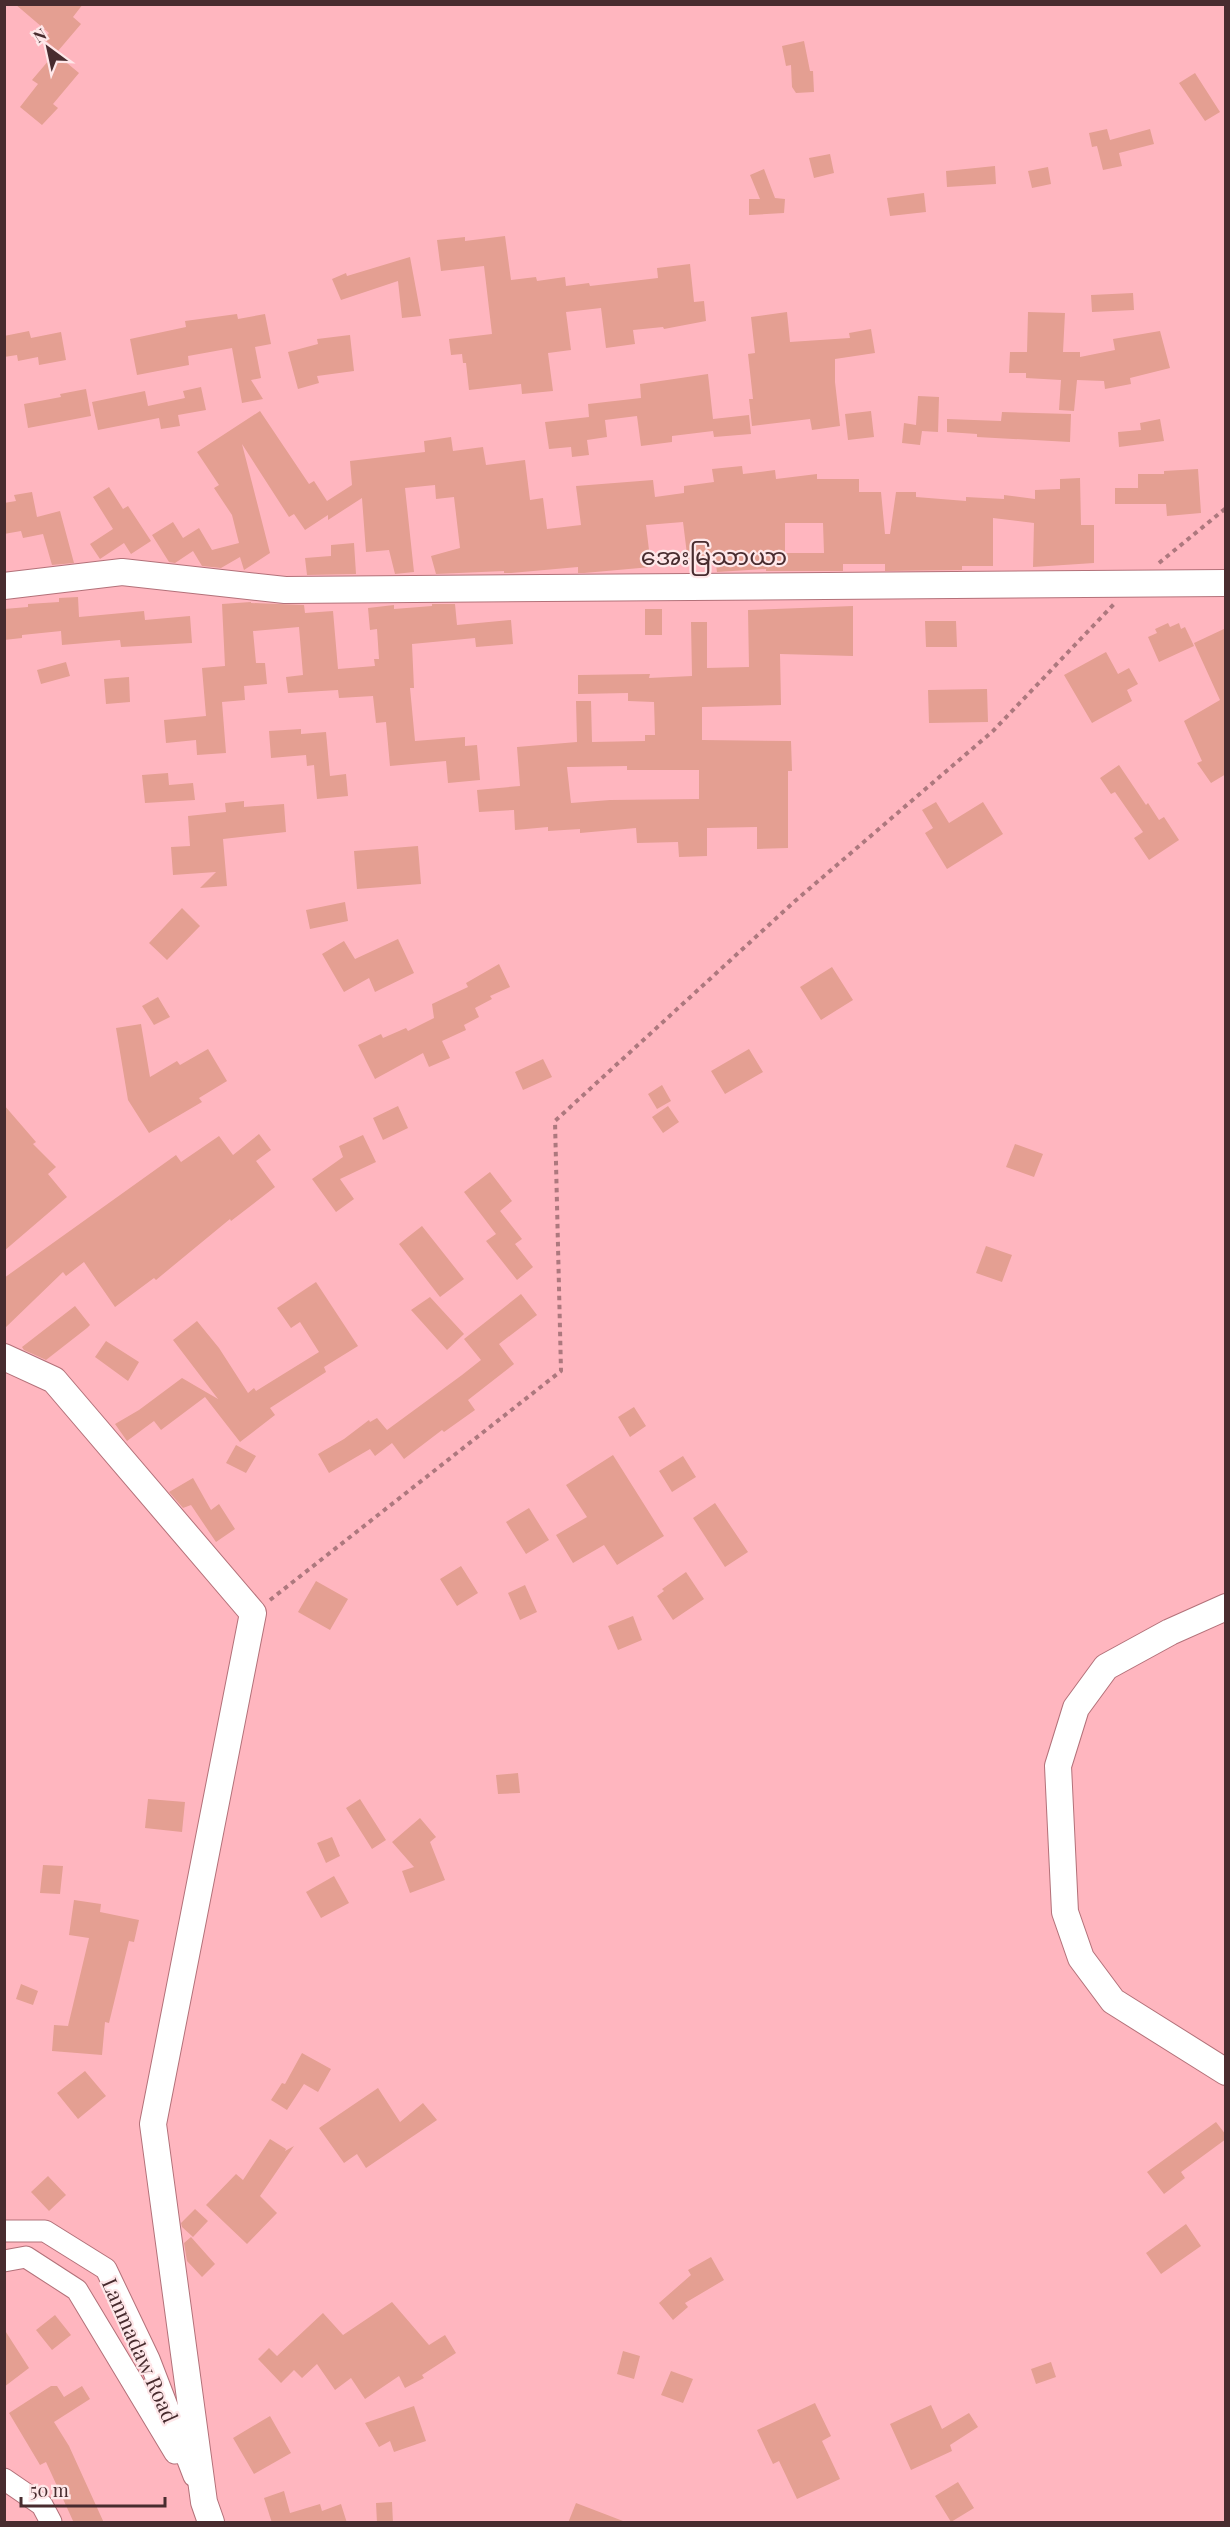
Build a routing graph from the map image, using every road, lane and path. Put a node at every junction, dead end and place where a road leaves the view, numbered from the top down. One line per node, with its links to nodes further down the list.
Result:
1 (1226, 508): 2 (path)
2 (1135, 582): 3 (street); 4 (street); 7 (path)
3 (1226, 583)
4 (4, 586)
5 (4, 1357): 7 (street)
6 (1226, 1607): 8 (street)
7 (253, 1613): 12 (street)
8 (1226, 2072)
9 (4, 2231): 12 (street, Lanmadaw Road)
10 (4, 2261): 12 (street, Lanmadaw Road)
11 (4, 2479): 13 (street)
12 (208, 2512): 14 (street, Lanmadaw Road)
13 (51, 2523)
14 (223, 2523)

